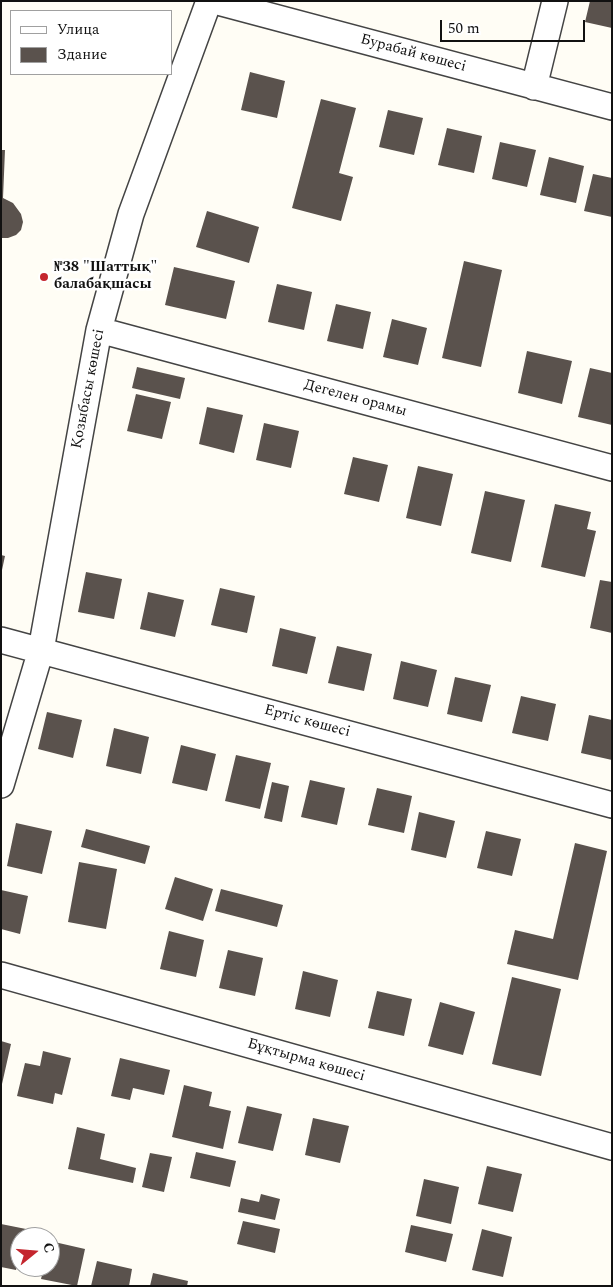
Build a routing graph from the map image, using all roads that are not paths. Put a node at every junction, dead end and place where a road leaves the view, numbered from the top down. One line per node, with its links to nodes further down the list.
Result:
1 (209, 1): 6 (street, Қозыбасы көшесі)
2 (214, 1): 4 (street, Бурабай көшесі)
3 (555, 1): 4 (street)
4 (534, 87): 5 (street, Бурабай көшесі)
5 (612, 107)
6 (99, 330): 7 (street, Дегелен орамы); 9 (street, Қозыбасы көшесі)
7 (612, 468)
8 (1, 640): 9 (street, Ертіс көшесі)
9 (42, 650): 10 (street, Қозыбасы көшесі); 11 (street, Ертіс көшесі)
10 (1, 785)
11 (612, 805)
12 (1, 975): 13 (street, Бұқтырма көшесі)
13 (612, 1148)

